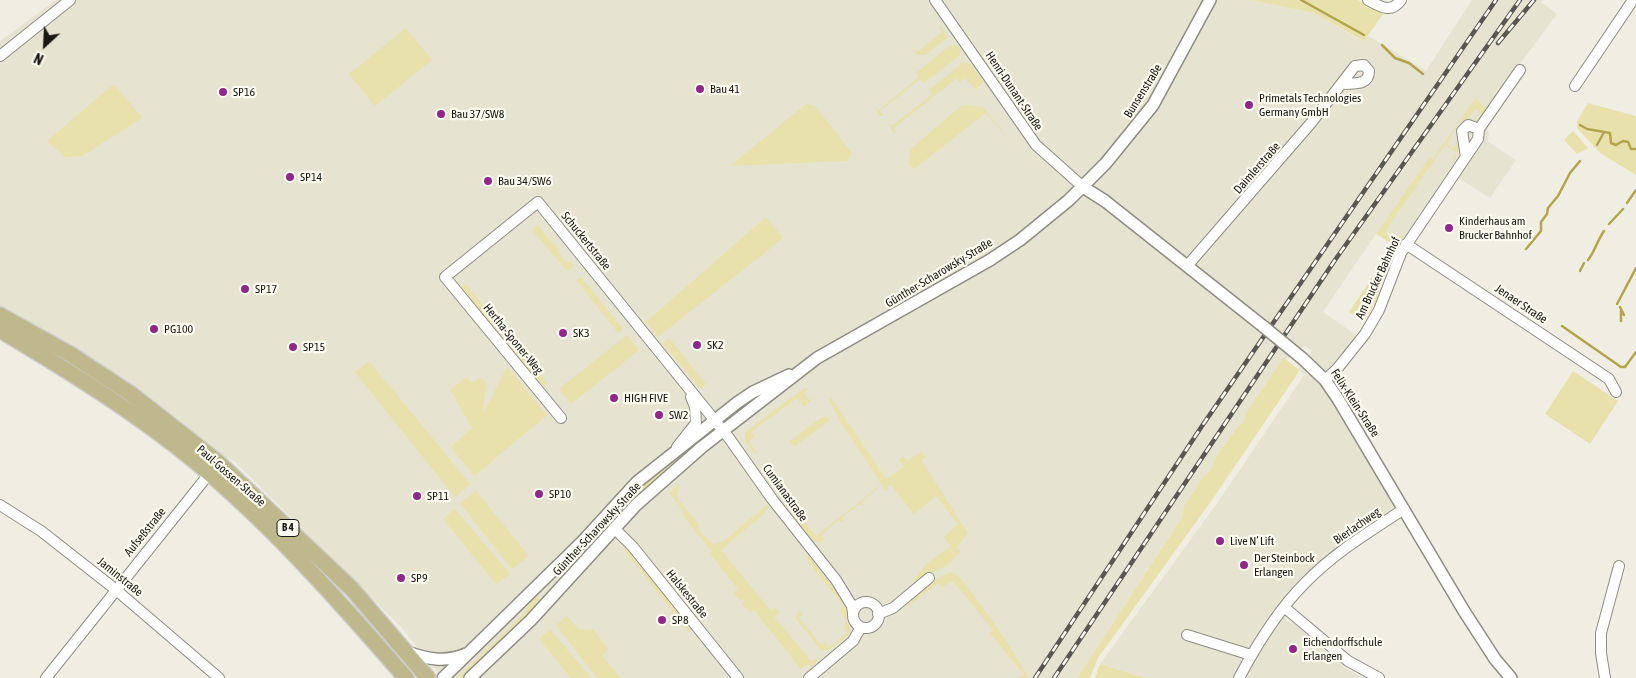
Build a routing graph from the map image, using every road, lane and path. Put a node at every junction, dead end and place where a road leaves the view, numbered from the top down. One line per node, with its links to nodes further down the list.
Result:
1 (935, 0): 13 (street, Henri-Dunant-Straße)
2 (1210, 0): 13 (street, Bunsenstraße)
3 (1368, 0): 4 (street)
4 (1401, 0)
5 (1633, 0): 10 (street)
6 (66, 3): 7 (street)
7 (0, 56)
8 (1518, 74): 11 (street, Am Brucker Bahnhof)
9 (1342, 84): 15 (street, Daimlerstraße)
10 (1575, 86)
11 (1479, 129): 12 (street, Am Brucker Bahnhof); 12 (street)
12 (1466, 156): 14 (street, Am Brucker Bahnhof)
13 (1083, 187): 15 (street, Felix-Klein-Straße); 20 (street, Günther-Scharowsky-Straße)
14 (1406, 244): 22 (street, Am Brucker Bahnhof); 24 (street, Jenaer Straße)
15 (1187, 266): 22 (street, Felix-Klein-Straße, bridge)
16 (445, 277): 23 (street, Schuckertstraße); 25 (street, Hertha-Sponer-Weg)
17 (0, 314): 19 (main road, Paul-Gossen-Straße / B 4)
18 (0, 330): 21 (main road, Paul-Gossen-Straße / B 4)
19 (81, 362): 21 (main road); 37 (main road, Paul-Gossen-Straße / B 4)
20 (800, 371): 26 (street, Günther-Scharowsky-Straße); 27 (street, Günther-Scharowsky-Straße)
21 (72, 375): 29 (main road, Paul-Gossen-Straße / B 4)
22 (1325, 380): 31 (street, Felix-Klein-Straße)
23 (688, 389): 26 (street, Schuckertstraße); 28 (street, Schuckertstraße)
24 (1616, 392)
25 (561, 418)
26 (715, 420): 27 (street, Cumianastraße); 28 (street, Günther-Scharowsky-Straße)
27 (723, 431): 32 (street, Günther-Scharowsky-Straße); 38 (street, Cumianastraße)
28 (672, 453): 33 (street, Günther-Scharowsky-Straße)
29 (209, 474): 39 (street, Aufseßstraße); 40 (main road, Paul-Gossen-Straße / B 4)
30 (0, 505): 39 (street, Jaminstraße)
31 (1404, 510): 42 (street, Bierlachweg); 60 (street, Felix-Klein-Straße)
32 (614, 528): 34 (street, Günther-Scharowsky-Straße); 56 (street, Halskestraße)
33 (583, 541): 34 (street); 48 (street, Günther-Scharowsky-Straße)
34 (585, 561): 55 (street, Günther-Scharowsky-Straße)
35 (1619, 566): 61 (street)
36 (929, 578): 44 (street)
37 (341, 579): 40 (main road); 47 (main road, Paul-Gossen-Straße / B 4)
38 (836, 580): 41 (street, Cumianastraße); 43 (street, Cumianastraße)
39 (116, 589): 50 (street, Aufseßstraße); 51 (street, Jaminstraße)
40 (331, 593): 52 (main road, Paul-Gossen-Straße / B 4)
41 (868, 603): 43 (street); 44 (street, Cumianastraße)
42 (1284, 607): 49 (street, Bierlachweg); 59 (street)
43 (853, 613): 45 (street, Cumianastraße)
44 (878, 614): 45 (street)
45 (861, 627): 57 (street)
46 (1187, 636): 49 (street)
47 (407, 652): 48 (street); 53 (main road, Paul-Gossen-Straße / B 4)
48 (467, 654): 54 (street, Günther-Scharowsky-Straße)
49 (1251, 655): 58 (street, Bierlachweg)
50 (46, 678)
51 (219, 678)
52 (406, 678)
53 (428, 678)
54 (443, 678)
55 (470, 678)
56 (738, 678)
57 (809, 678)
58 (1239, 678)
59 (1379, 678)
60 (1511, 678)
61 (1605, 678)

